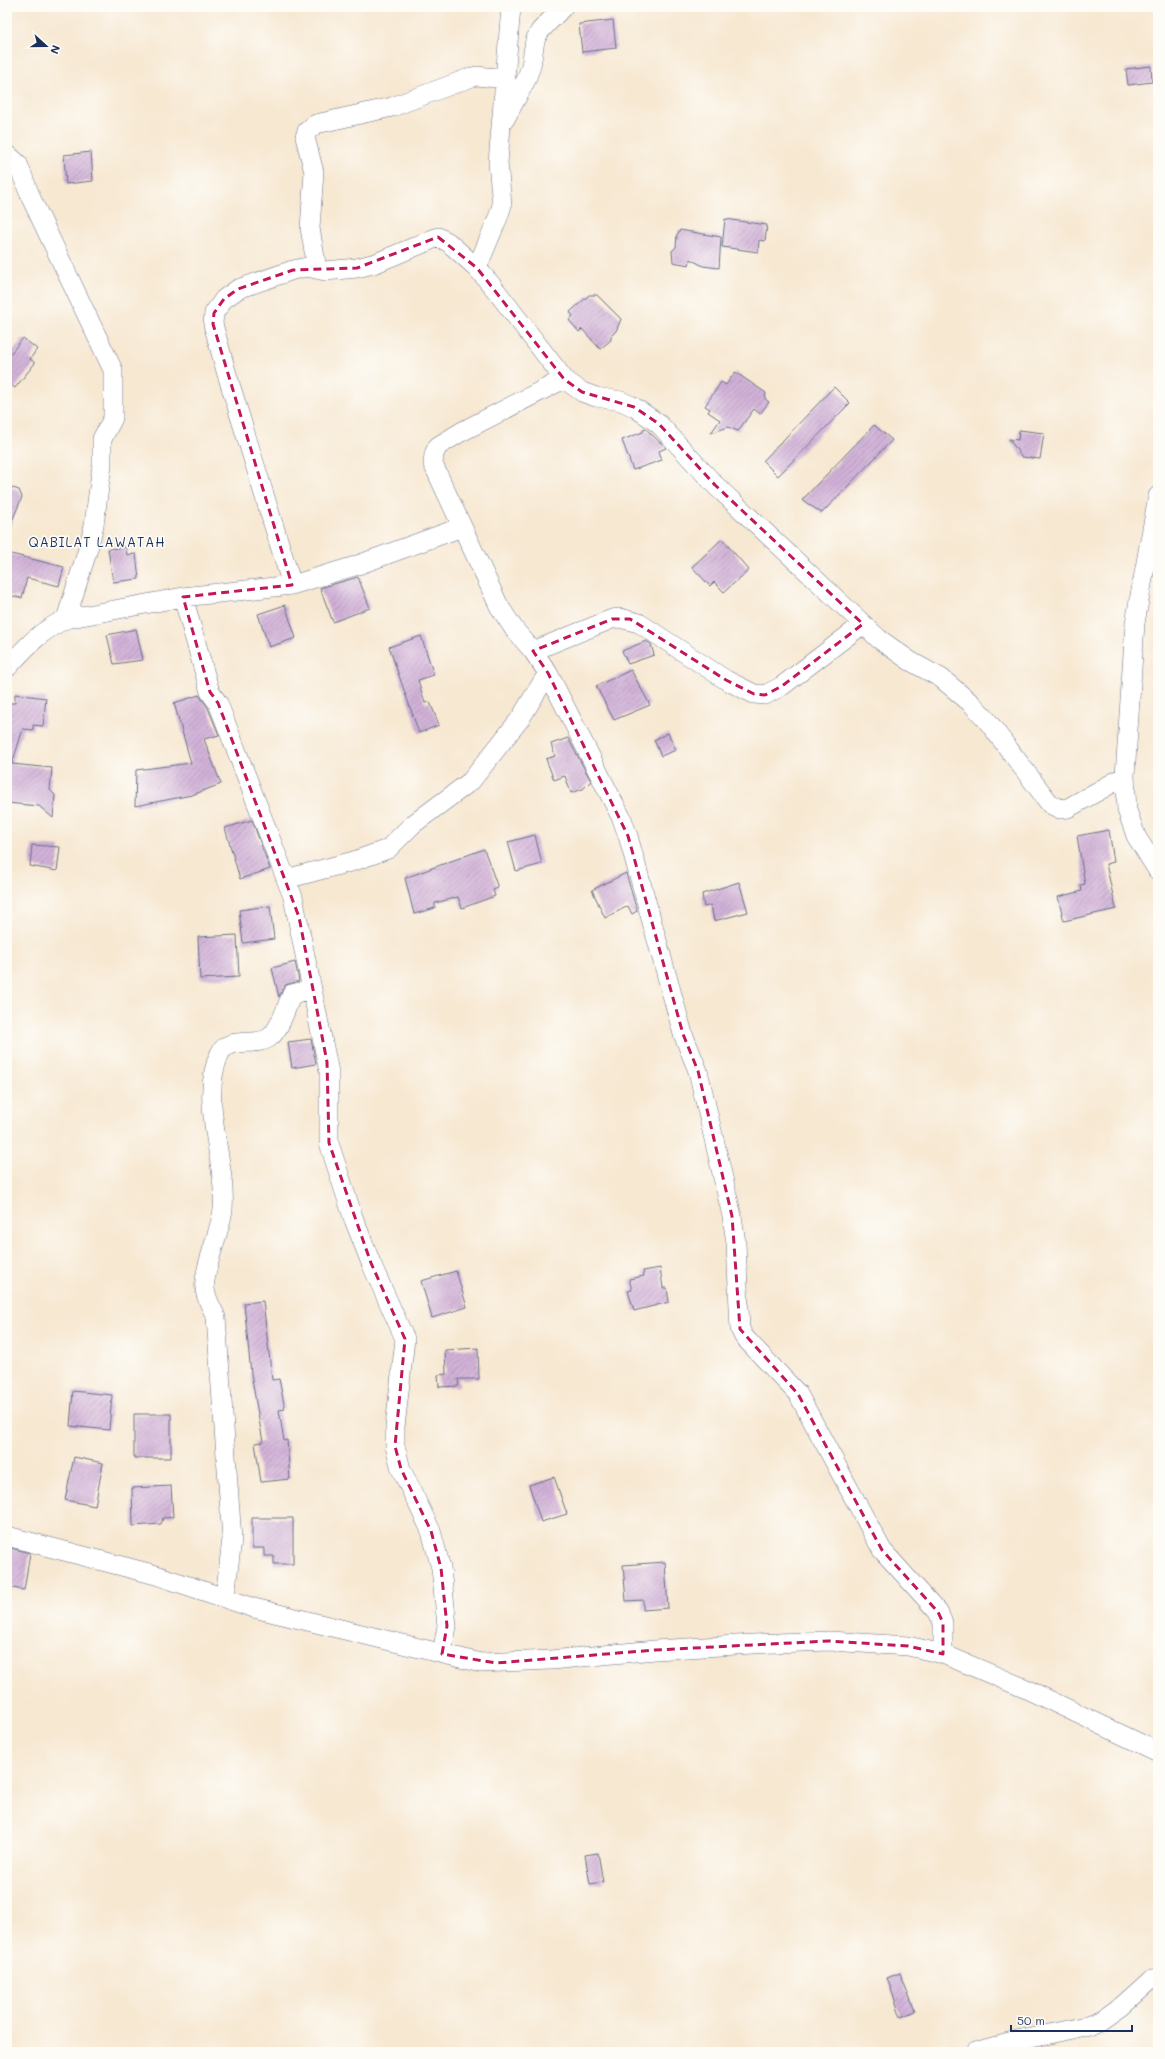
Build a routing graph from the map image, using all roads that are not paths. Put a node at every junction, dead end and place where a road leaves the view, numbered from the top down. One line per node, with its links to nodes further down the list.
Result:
1 (511, 7): 3 (street)
2 (563, 7): 4 (street)
3 (506, 79): 4 (street); 7 (street)
4 (502, 125): 6 (street)
5 (7, 154): 13 (street)
6 (477, 268): 7 (street); 8 (street)
7 (317, 269): 11 (street)
8 (564, 379): 10 (street); 14 (street)
9 (1158, 496): 18 (street)
10 (462, 527): 11 (street); 15 (street)
11 (292, 585): 12 (street)
12 (183, 597): 13 (street); 20 (street)
13 (66, 619): 16 (street)
14 (863, 624): 15 (street); 18 (street)
15 (533, 651): 17 (street)
16 (7, 668)
17 (548, 673): 20 (street); 25 (street)
18 (1125, 776): 19 (street)
19 (1158, 871)
20 (286, 878): 21 (street)
21 (312, 989): 23 (street); 24 (street)
22 (7, 1536): 23 (street)
23 (225, 1597): 24 (street)
24 (442, 1654): 25 (street)
25 (943, 1654): 26 (street)
26 (1158, 1752)
27 (1158, 1978): 28 (street)
28 (975, 2052)

